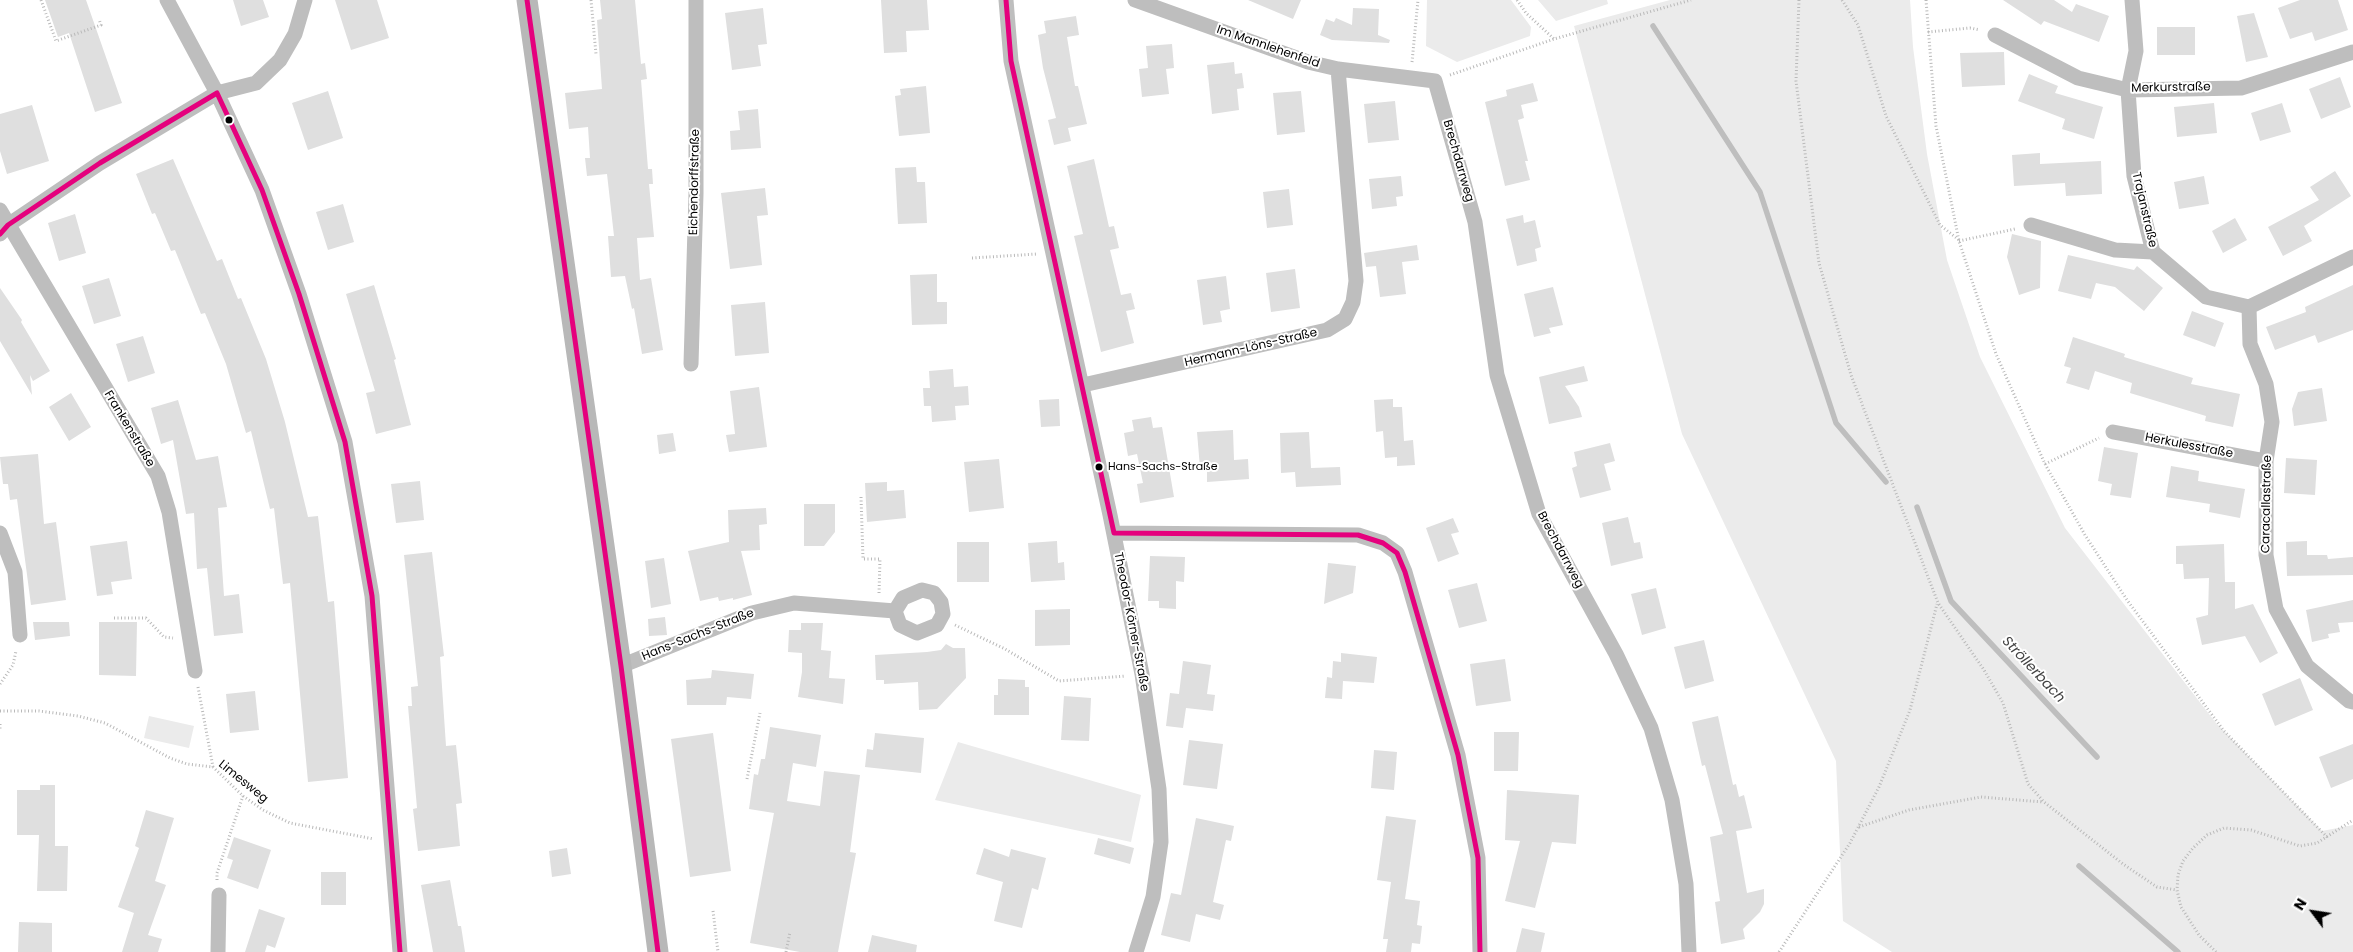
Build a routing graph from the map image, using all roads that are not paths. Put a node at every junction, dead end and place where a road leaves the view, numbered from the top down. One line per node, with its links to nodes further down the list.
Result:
1 (167, 0): 13 (street)
2 (305, 0): 13 (street)
3 (527, 0): 28 (main road)
4 (696, 0): 20 (street, Eichendorffstraße)
5 (1006, 0): 21 (street, Theodor-Körner-Straße)
6 (1135, 0): 10 (street, Im Mannlehenfeld)
7 (2132, 0): 12 (street, Trajanstraße)
8 (1995, 35): 12 (street, Merkurstraße)
9 (2353, 52): 12 (street, Merkurstraße)
10 (1338, 69): 11 (street, Im Mannlehenfeld); 21 (street, Hermann-Löns-Straße)
11 (1435, 81): 37 (street, Brechdarrweg)
12 (2128, 90): 17 (street, Trajanstraße)
13 (217, 93): 16 (street); 33 (street)
14 (0, 210): 16 (street, Frankenstraße)
15 (2031, 225): 17 (street)
16 (4, 229): 29 (street, Frankenstraße)
17 (2153, 252): 19 (street, Trajanstraße)
18 (2353, 257): 19 (street)
19 (2249, 307): 23 (street, Caracallastraße)
20 (692, 364)
21 (1083, 385): 25 (street, Theodor-Körner-Straße)
22 (2113, 432): 23 (street, Herkulesstraße)
23 (2266, 461): 30 (street, Caracallastraße)
24 (0, 532): 27 (street)
25 (1114, 533): 35 (street, Theodor-Körner-Straße); 36 (street)
26 (895, 611): 26 (street); 28 (street, Hans-Sachs-Straße)
27 (20, 635)
28 (621, 666): 34 (main road)
29 (195, 671)
30 (2353, 702)
31 (220, 895): 32 (street)
32 (218, 952)
33 (400, 952)
34 (658, 952)
35 (1136, 952)
36 (1480, 952)
37 (1689, 952)

